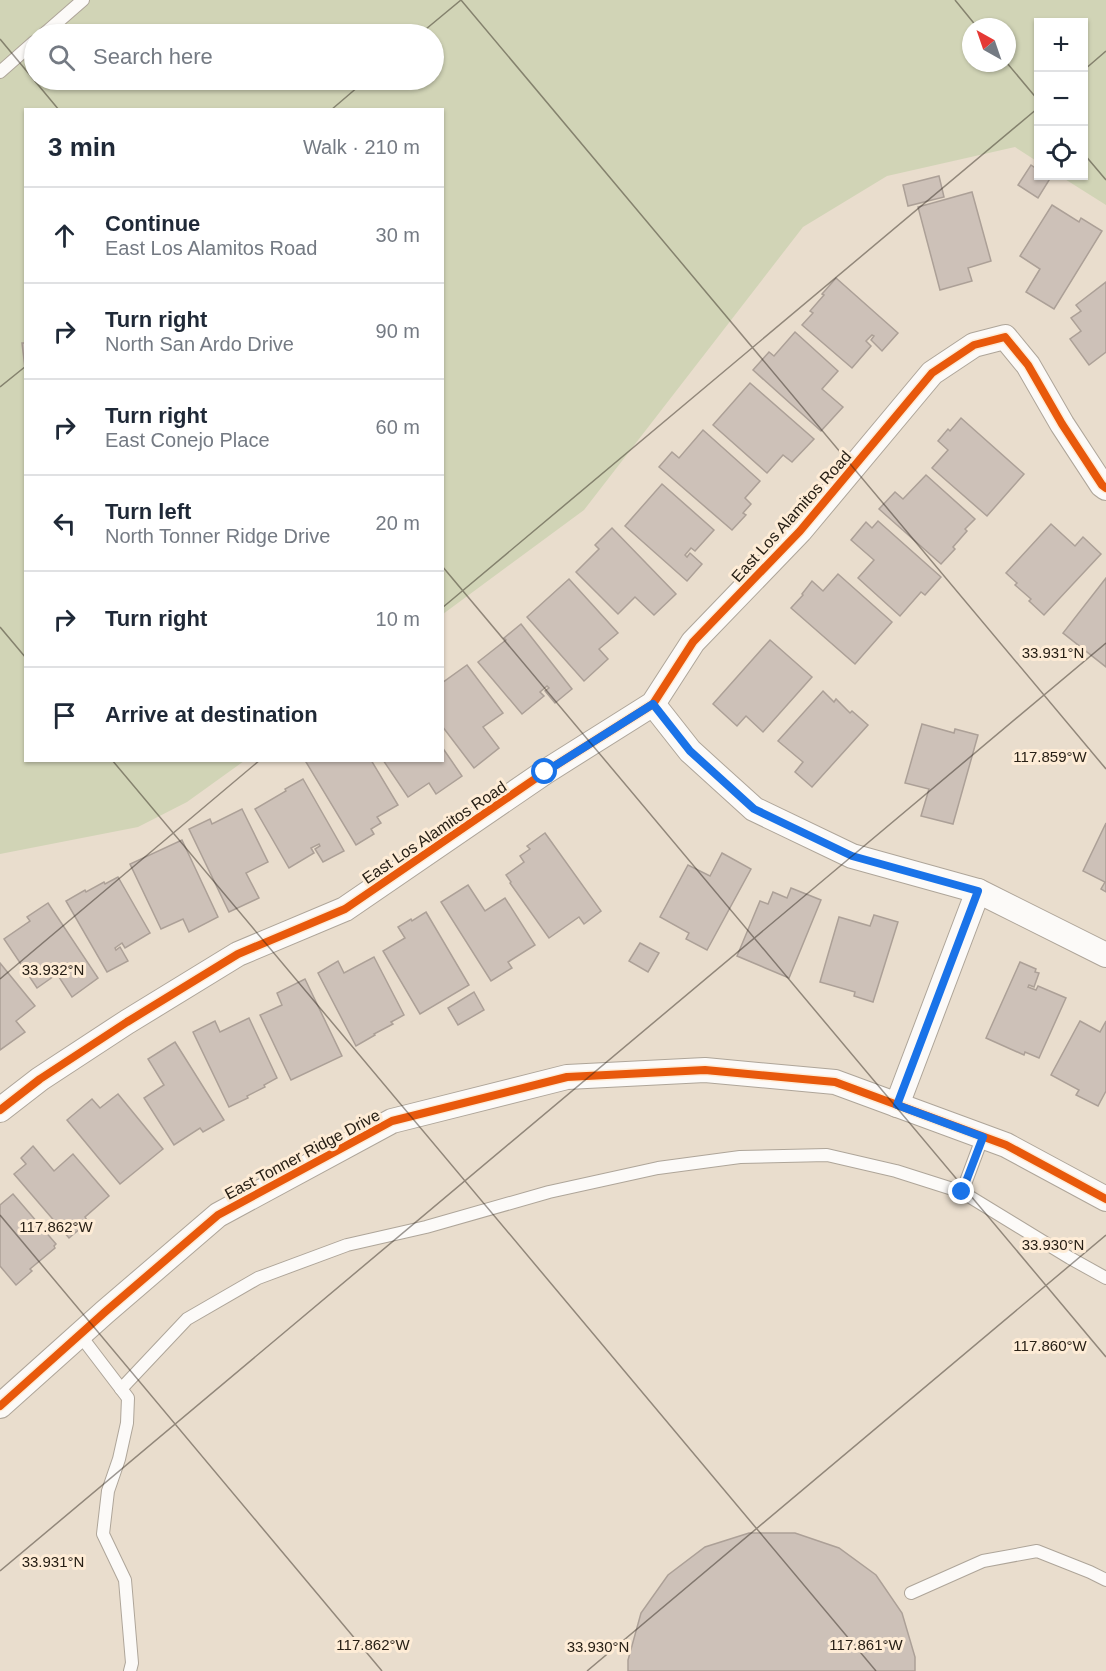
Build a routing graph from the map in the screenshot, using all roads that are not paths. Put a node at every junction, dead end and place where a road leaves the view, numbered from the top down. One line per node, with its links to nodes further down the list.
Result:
1 (83, 0): 2 (lane)
2 (55, 24)
3 (24, 51): 4 (lane)
4 (0, 72)
5 (1106, 488): 6 (street, East Los Alamitos Road)
6 (653, 704): 7 (street); 10 (street, East Los Alamitos Road)
7 (978, 891): 8 (street); 9 (street)
8 (1106, 955)
9 (897, 1105): 11 (street, East Tonner Ridge Drive); 15 (street, East Tonner Ridge Drive)
10 (0, 1110)
11 (983, 1137): 12 (lane); 13 (street, East Tonner Ridge Drive)
12 (962, 1192): 14 (lane); 16 (lane)
13 (1106, 1199)
14 (1106, 1278)
15 (80, 1335): 16 (lane); 17 (street, East Tonner Ridge Drive)
16 (121, 1389): 20 (lane)
17 (0, 1406)
18 (1106, 1580): 19 (lane)
19 (911, 1593)
20 (130, 1671)

